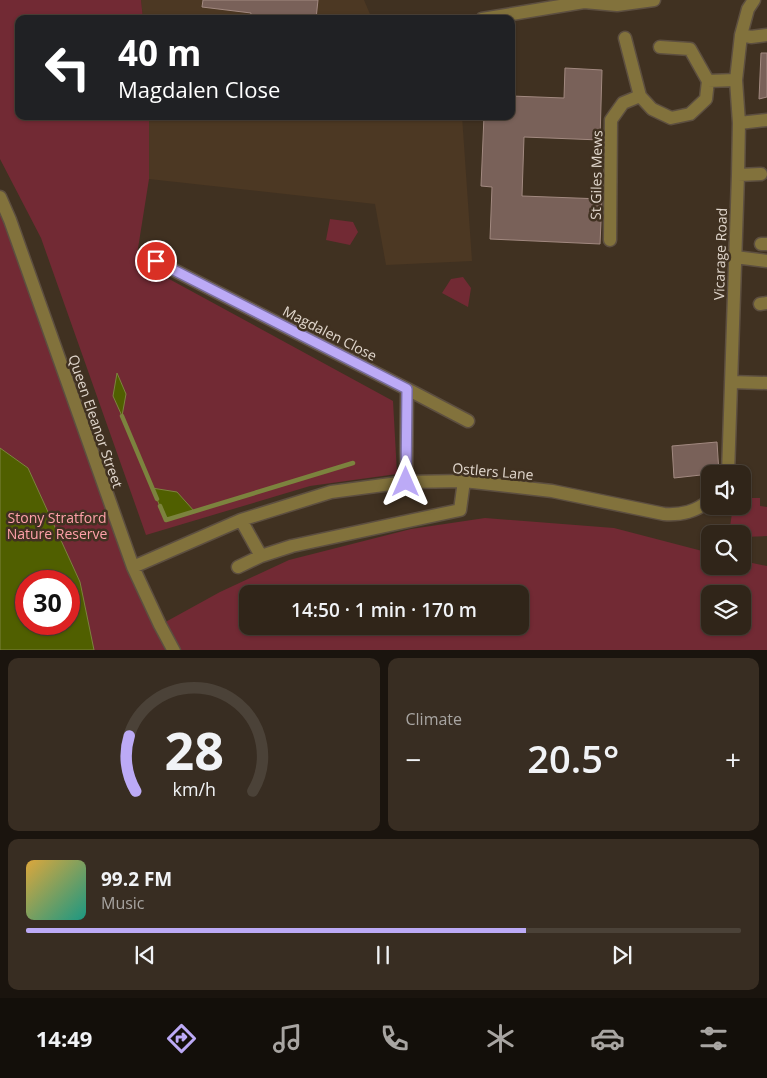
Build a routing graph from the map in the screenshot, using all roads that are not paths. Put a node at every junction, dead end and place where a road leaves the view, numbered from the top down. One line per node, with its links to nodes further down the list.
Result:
1 (654, 0): 3 (street)
2 (754, 0): 5 (street, Vicarage Road)
3 (506, 15)
4 (767, 35): 5 (street)
5 (741, 36): 8 (street, Vicarage Road)
6 (625, 38): 10 (street)
7 (660, 47): 9 (street)
8 (736, 80): 9 (street); 12 (street, Vicarage Road)
9 (708, 82): 10 (street)
10 (640, 96): 16 (street, St Giles Mews)
11 (767, 120): 12 (street)
12 (739, 123): 14 (street, Vicarage Road)
13 (761, 174): 14 (street)
14 (738, 175): 17 (street, Vicarage Road)
15 (0, 197): 31 (street, Queen Eleanor Street)
16 (610, 240)
17 (735, 257): 19 (street); 20 (street, Vicarage Road)
18 (156, 261): 22 (street, Magdalen Close)
19 (767, 262)
20 (731, 382): 21 (street); 24 (street, Vicarage Road)
21 (767, 384)
22 (407, 389): 23 (street, Magdalen Close); 26 (street)
23 (468, 420)
24 (728, 465)
25 (464, 481): 26 (street, Ostlers Lane); 27 (street, Ostlers Lane); 29 (street)
26 (406, 482): 28 (street, Ostlers Lane)
27 (701, 507)
28 (241, 520): 29 (street); 31 (street, Ostlers Lane)
29 (261, 556): 30 (street)
30 (238, 567)
31 (132, 568): 32 (street, Queen Eleanor Street)
32 (174, 650)

